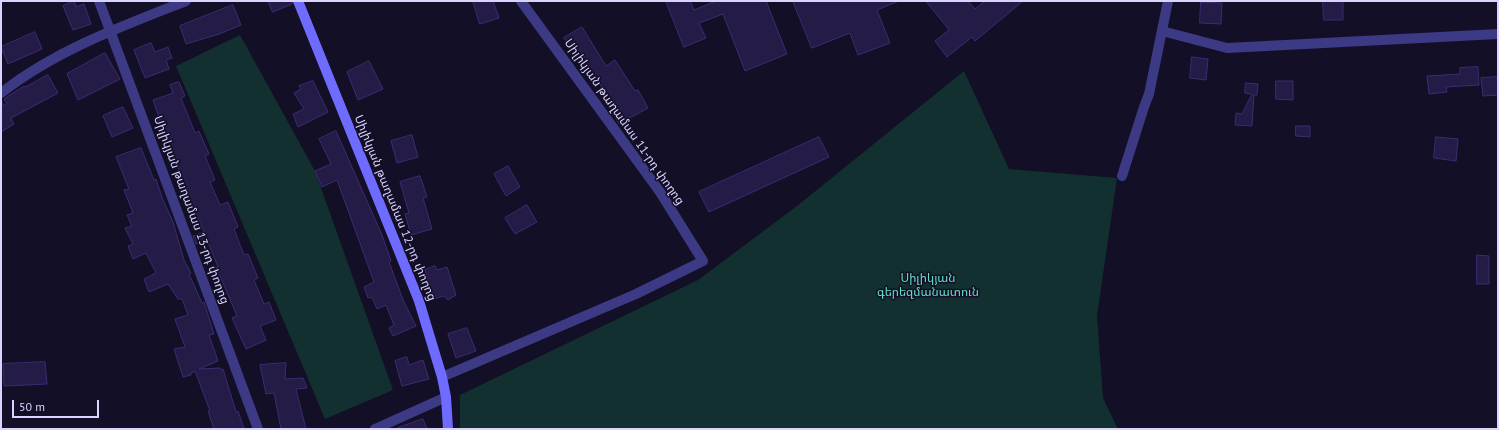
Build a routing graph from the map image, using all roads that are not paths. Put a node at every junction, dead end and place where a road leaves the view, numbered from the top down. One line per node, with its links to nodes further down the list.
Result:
1 (99, 1): 6 (street, Սիլիկյան թաղամաս 13-րդ փողոց)
2 (186, 1): 6 (street)
3 (298, 1): 11 (main road, Սիլիկյան թաղամաս 12-րդ փողոց)
4 (521, 1): 11 (street, Սիլիկյան թաղամաս 11-րդ փողոց)
5 (1168, 1): 7 (street)
6 (110, 30): 9 (street); 13 (street, Սիլիկյան թաղամաս 13-րդ փողոց)
7 (1162, 32): 8 (street); 10 (street)
8 (1498, 34)
9 (1, 93)
10 (1122, 176)
11 (442, 378): 12 (main road, Սիլիկյան թաղամաս 12-րդ փողոց)
12 (446, 397): 14 (street); 15 (main road, Սիլիկյան թաղամաս 12-րդ փողոց)
13 (258, 429)
14 (375, 429)
15 (448, 429)

